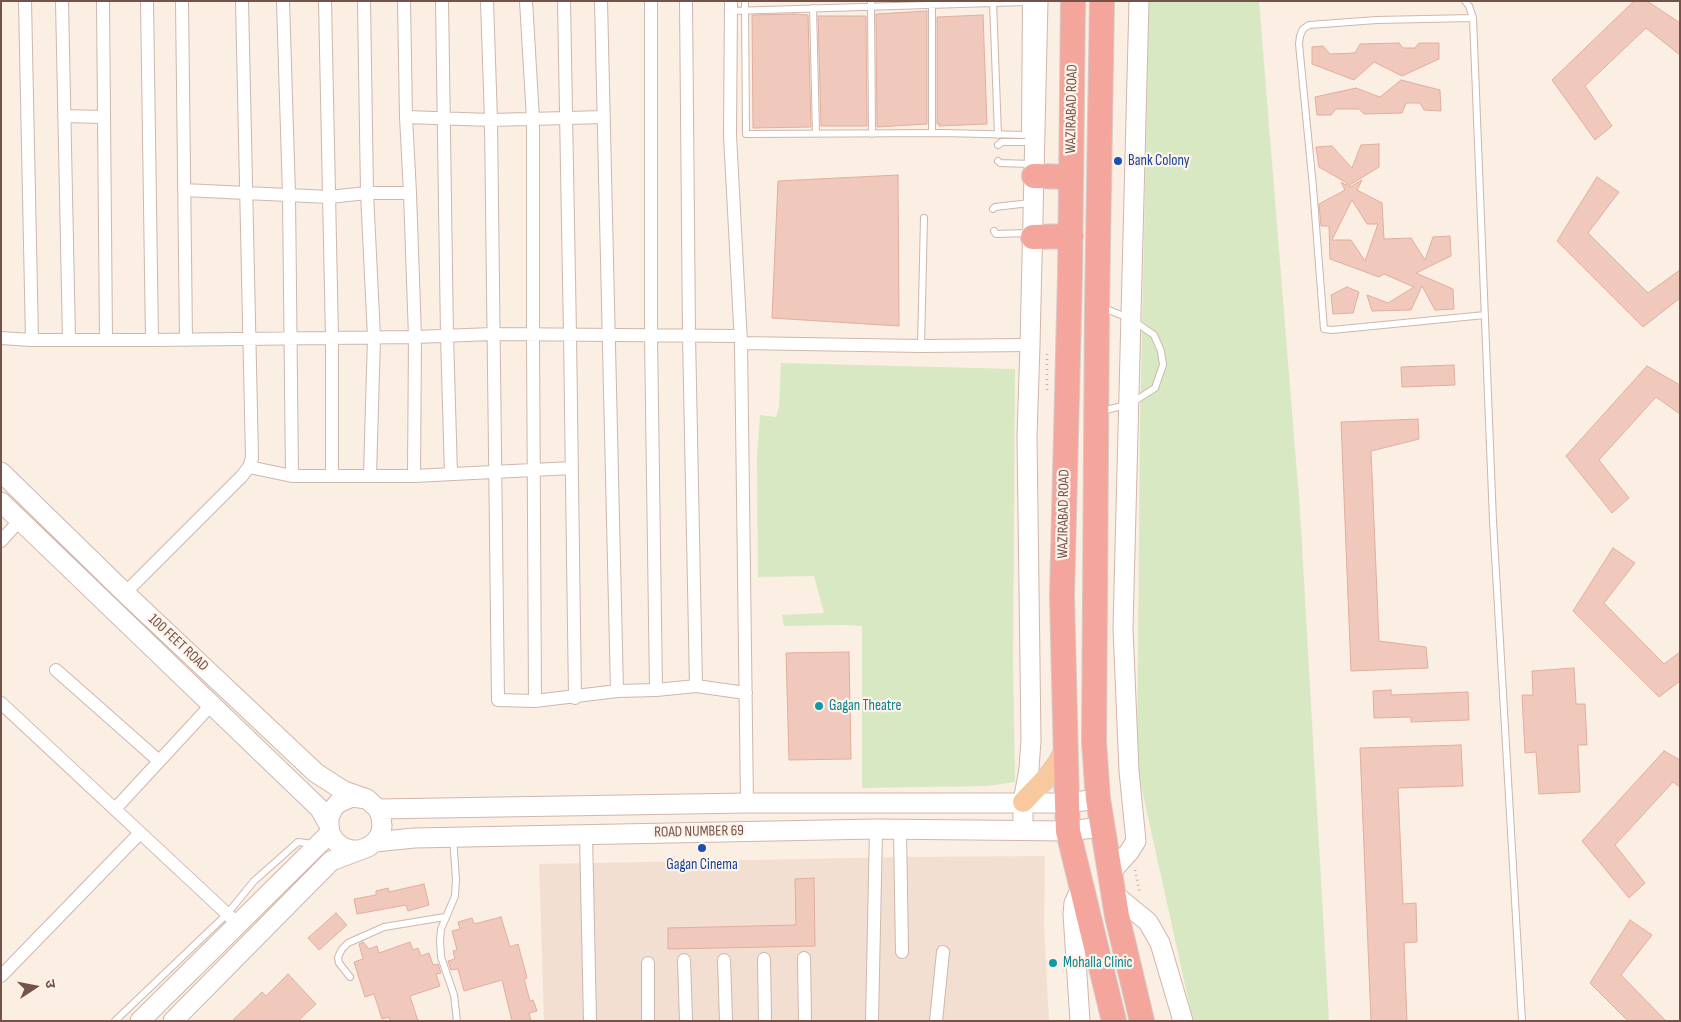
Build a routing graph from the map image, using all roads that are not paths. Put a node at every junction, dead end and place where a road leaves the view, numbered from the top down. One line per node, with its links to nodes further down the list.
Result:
1 (25, 1): 77 (street)
2 (62, 1): 31 (street)
3 (103, 1): 32 (street)
4 (147, 1): 80 (street)
5 (182, 1): 48 (street)
6 (242, 1): 50 (street)
7 (283, 1): 52 (street)
8 (325, 1): 53 (street)
9 (364, 1): 49 (street)
10 (404, 1): 33 (street)
11 (442, 1): 35 (street)
12 (487, 1): 38 (street)
13 (526, 1): 37 (street)
14 (564, 1): 36 (street)
15 (601, 1): 34 (street)
16 (651, 1): 67 (street)
17 (686, 1): 68 (street)
18 (745, 1): 29 (lane)
19 (1073, 1): 47 (highway, WAZIRABAD ROAD)
20 (1102, 1): 60 (highway, WAZIRABAD ROAD)
21 (1139, 1): 62 (main road)
22 (993, 2): 23 (lane); 26 (lane); 42 (lane)
23 (1030, 2): 42 (lane); 43 (main road)
24 (1468, 3): 30 (lane)
25 (871, 4): 26 (lane); 28 (lane); 41 (lane)
26 (932, 5): 39 (lane)
27 (731, 6): 29 (lane); 76 (street)
28 (813, 8): 29 (lane); 40 (lane)
29 (745, 10): 40 (lane)
30 (1473, 18): 61 (lane); 61 (lane)
31 (64, 116): 32 (street); 78 (street)
32 (104, 117): 79 (street)
33 (406, 117): 35 (street); 51 (street)
34 (604, 117): 36 (street); 66 (street)
35 (445, 118): 38 (street); 69 (street)
36 (566, 118): 37 (street); 65 (street)
37 (533, 119): 38 (street); 64 (street)
38 (491, 120): 63 (street)
39 (932, 133): 41 (lane); 42 (lane)
40 (816, 134): 41 (lane)
41 (872, 134)
42 (998, 134)
43 (1035, 142): 44 (lane); 46 (main road)
44 (998, 145)
45 (998, 161): 46 (lane)
46 (1034, 170): 47 (highway); 54 (main road)
47 (1071, 178): 59 (highway, WAZIRABAD ROAD)
48 (184, 190): 50 (street); 81 (street)
49 (367, 193): 51 (street); 53 (street); 70 (street)
50 (247, 194): 52 (street); 75 (street)
51 (410, 194): 71 (street)
52 (289, 195): 53 (street); 73 (street)
53 (329, 197): 74 (street)
54 (1034, 203): 55 (lane); 58 (main road)
55 (993, 209)
56 (924, 218): 82 (lane)
57 (994, 231): 58 (lane)
58 (1033, 235): 59 (highway); 83 (main road)
59 (1070, 236): 109 (highway, WAZIRABAD ROAD)
60 (1097, 306): 62 (lane); 85 (highway, WAZIRABAD ROAD)
61 (1485, 315): 156 (lane)
62 (1132, 319): 84 (main road); 84 (lane)
63 (493, 334): 64 (street); 69 (street); 90 (street)
64 (533, 335): 65 (street); 88 (street)
65 (570, 335): 66 (street); 87 (street)
66 (609, 335): 67 (street); 103 (street)
67 (650, 335): 68 (street); 102 (street)
68 (689, 335): 76 (street); 101 (street)
69 (447, 336): 71 (street); 91 (street)
70 (374, 337): 71 (street); 74 (street); 93 (street)
71 (415, 337): 95 (street)
72 (1, 338): 77 (street)
73 (290, 338): 74 (street); 75 (street); 94 (street)
74 (332, 338): 92 (street)
75 (248, 339): 81 (street); 86 (street)
76 (740, 339): 82 (street); 104 (street)
77 (32, 340): 78 (street)
78 (69, 340): 79 (street)
79 (106, 340): 80 (street)
80 (152, 340): 81 (street)
81 (186, 340)
82 (920, 346): 83 (street)
83 (1039, 348): 112 (main road)
84 (1130, 404): 85 (lane); 127 (main road)
85 (1096, 412): 111 (highway, WAZIRABAD ROAD)
86 (250, 467): 94 (street); 99 (street)
87 (572, 468): 88 (street); 105 (street)
88 (534, 470): 90 (street); 106 (street)
89 (1, 472): 99 (main road, 100 FEET ROAD)
90 (496, 472): 91 (street); 106 (street)
91 (451, 474): 95 (street)
92 (332, 475): 93 (street); 94 (street)
93 (370, 475): 95 (street)
94 (292, 476)
95 (414, 476)
96 (1, 502): 97 (main road, 100 FEET ROAD)
97 (20, 520): 98 (street); 108 (main road, 100 FEET ROAD)
98 (1, 541)
99 (125, 592): 115 (main road, 100 FEET ROAD)
100 (56, 670): 110 (street)
101 (696, 686): 102 (street); 104 (street)
102 (656, 690): 103 (street)
103 (618, 691): 105 (street)
104 (746, 693): 113 (street)
105 (575, 698): 106 (street)
106 (536, 701)
107 (1, 703): 116 (street)
108 (212, 704): 110 (street); 123 (main road, 100 FEET ROAD)
109 (1065, 750): 112 (main road); 114 (highway, WAZIRABAD ROAD)
110 (160, 761): 116 (street)
111 (1098, 799): 114 (main road, ROAD NUMBER 69); 117 (highway, WAZIRABAD ROAD)
112 (1023, 802): 113 (main road, ROAD NUMBER 69); 114 (main road, ROAD NUMBER 69); 120 (main road)
113 (747, 803): 115 (main road, ROAD NUMBER 69)
114 (1067, 803): 121 (highway, WAZIRABAD ROAD)
115 (372, 804): 123 (main road); 126 (main road)
116 (114, 809): 122 (street)
117 (1102, 827): 121 (main road, ROAD NUMBER 69); 127 (highway, WAZIRABAD ROAD)
118 (876, 829): 119 (main road, ROAD NUMBER 69); 124 (main road, ROAD NUMBER 69); 150 (street)
119 (900, 830): 120 (main road, ROAD NUMBER 69); 131 (street)
120 (1023, 830): 121 (main road, ROAD NUMBER 69)
121 (1068, 830): 128 (highway, WAZIRABAD ROAD)
122 (140, 833): 130 (street); 138 (street)
123 (326, 834): 126 (main road); 130 (main road)
124 (586, 834): 125 (main road, ROAD NUMBER 69); 144 (street)
125 (453, 837): 126 (main road, ROAD NUMBER 69); 129 (lane)
126 (367, 846): 142 (main road)
127 (1112, 883): 154 (highway, WAZIRABAD ROAD); 155 (main road)
128 (1082, 886): 152 (main road); 153 (highway, WAZIRABAD ROAD)
129 (445, 918): 139 (lane); 143 (lane)
130 (232, 919): 140 (lane); 141 (main road)
131 (902, 952)
132 (943, 952): 151 (street)
133 (804, 958): 149 (street)
134 (764, 959): 148 (street)
135 (684, 960): 146 (street)
136 (724, 960): 147 (street)
137 (648, 963): 145 (street)
138 (1, 976)
139 (350, 977)
140 (115, 1021)
141 (140, 1021)
142 (173, 1021)
143 (457, 1021)
144 (590, 1021)
145 (648, 1021)
146 (686, 1021)
147 (726, 1021)
148 (765, 1021)
149 (805, 1021)
150 (872, 1021)
151 (936, 1021)
152 (1080, 1021)
153 (1114, 1021)
154 (1142, 1021)
155 (1183, 1021)
156 (1522, 1021)

